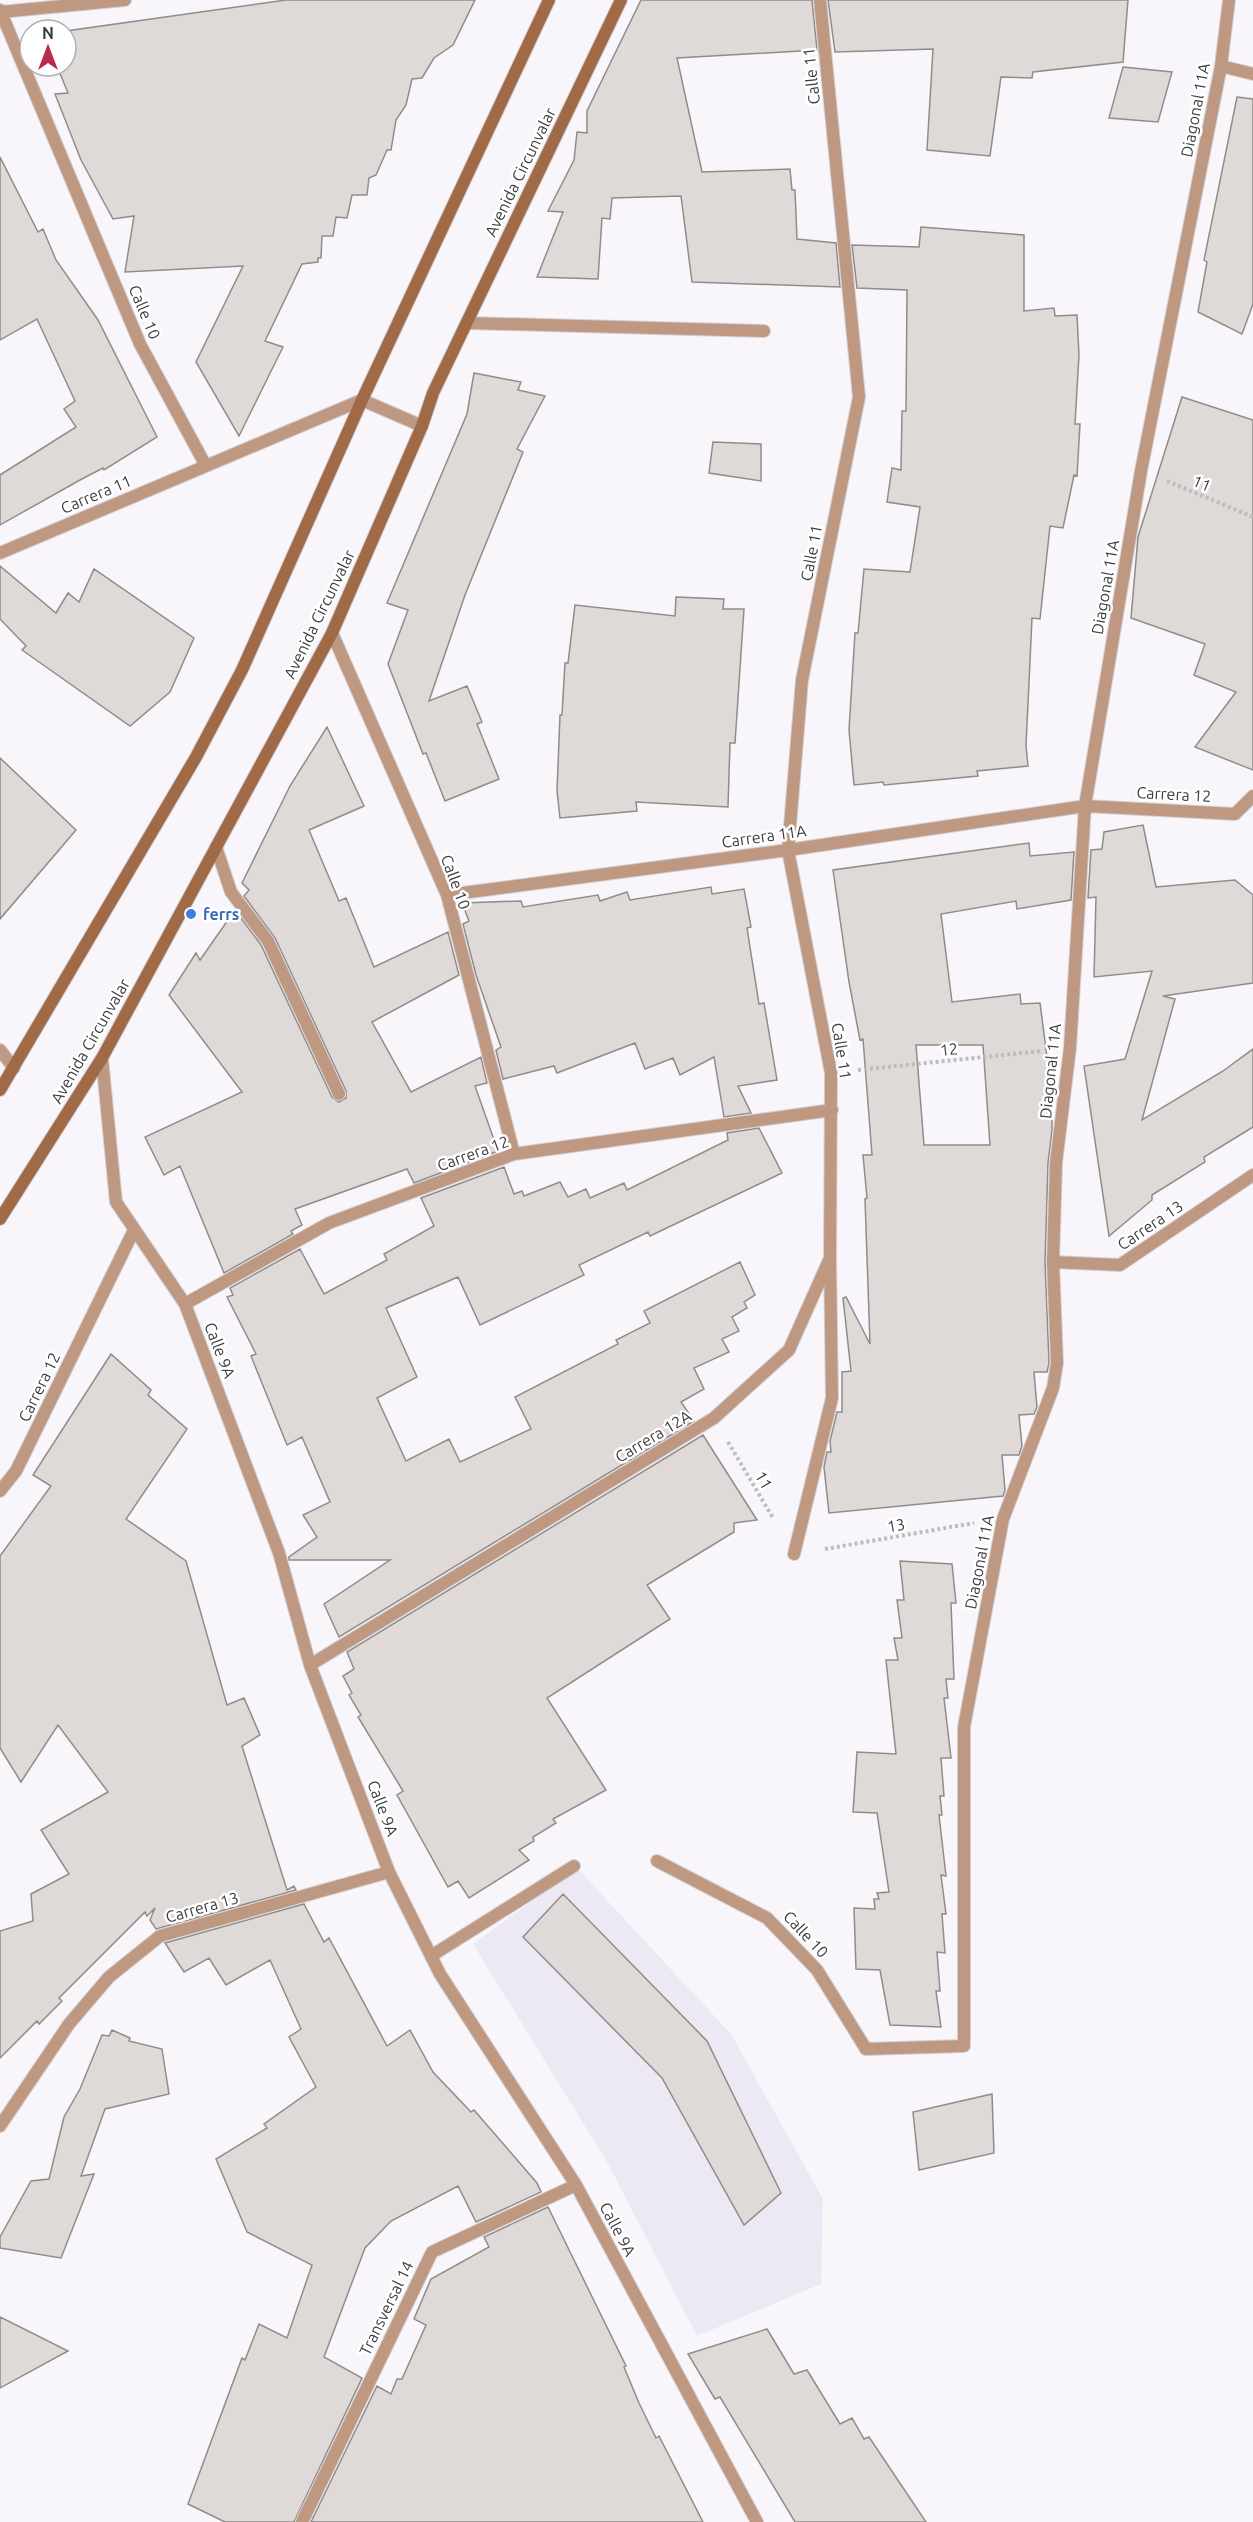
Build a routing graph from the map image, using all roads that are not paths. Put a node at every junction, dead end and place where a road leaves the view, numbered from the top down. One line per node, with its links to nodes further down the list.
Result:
1 (125, 0): 6 (street)
2 (549, 0): 11 (main road)
3 (621, 0): 9 (main road, Avenida Circunvalar)
4 (820, 0): 19 (street, Calle 11)
5 (1229, 0): 7 (street, Diagonal 11A)
6 (0, 11): 13 (street, Calle 10)
7 (1221, 66): 8 (street); 17 (street, Diagonal 11A)
8 (1253, 74)
9 (466, 323): 10 (street); 12 (main road, Avenida Circunvalar)
10 (764, 331)
11 (362, 400): 12 (street); 13 (street); 23 (main road)
12 (422, 426): 15 (main road, Avenida Circunvalar)
13 (206, 466): 14 (street, Carrera 11)
14 (0, 553)
15 (332, 633): 18 (main road, Avenida Circunvalar); 20 (street, Calle 10)
16 (1253, 796): 17 (street, Carrera 12)
17 (1084, 806): 19 (street, Carrera 11A); 32 (street, Diagonal 11A)
18 (216, 846): 22 (main road, Avenida Circunvalar); 25 (street)
19 (788, 850): 20 (street, Carrera 11A); 26 (street, Calle 11)
20 (447, 895): 27 (street, Calle 10)
21 (0, 1050): 23 (street)
22 (102, 1058): 29 (main road, Avenida Circunvalar); 30 (street, Calle 9A)
23 (14, 1068): 24 (main road)
24 (0, 1090)
25 (339, 1094)
26 (832, 1110): 27 (street, Carrera 12); 31 (street, Carrera 12A)
27 (514, 1154): 33 (street, Carrera 12)
28 (1253, 1174): 32 (street, Carrera 13)
29 (0, 1219)
30 (134, 1230): 33 (street, Calle 9A); 34 (street, Carrera 12)
31 (830, 1258): 35 (street); 36 (street, Carrera 12A)
32 (1053, 1262): 41 (street, Diagonal 11A)
33 (185, 1304): 36 (street, Calle 9A)
34 (0, 1491)
35 (794, 1554)
36 (310, 1665): 39 (street, Calle 9A)
37 (657, 1861): 41 (street, Calle 10)
38 (574, 1866): 40 (street)
39 (389, 1872): 40 (street, Calle 9A); 42 (street, Carrera 13)
40 (431, 1956): 43 (street, Calle 9A)
41 (866, 2049)
42 (0, 2126)
43 (576, 2185): 44 (street, Transversal 14); 45 (street, Calle 9A)
44 (302, 2522)
45 (757, 2522)

